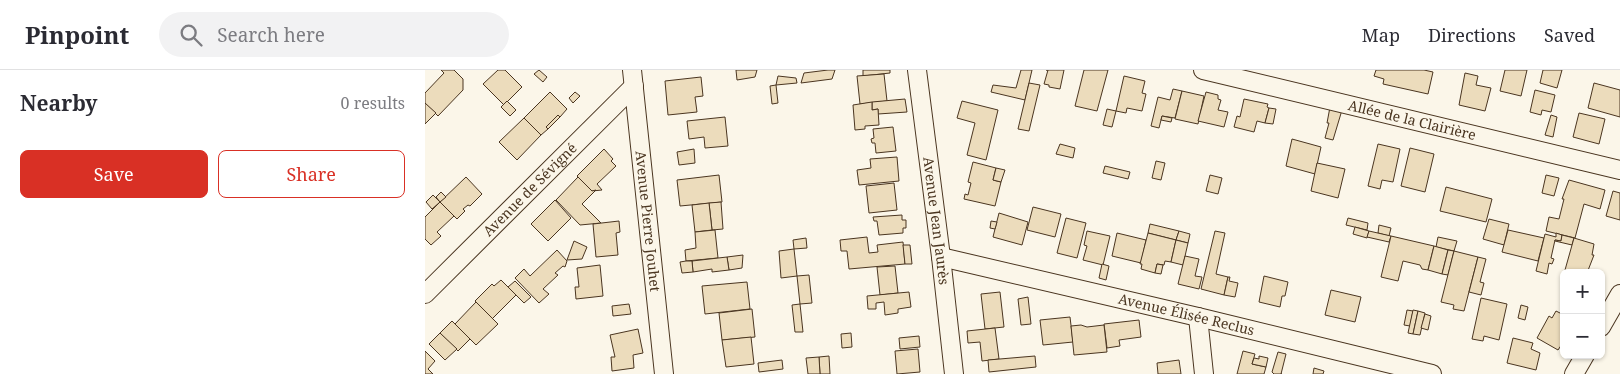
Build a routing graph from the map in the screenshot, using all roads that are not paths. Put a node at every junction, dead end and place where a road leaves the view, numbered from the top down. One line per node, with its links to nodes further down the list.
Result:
1 (917, 70): 5 (street, Avenue Jean Jaurès)
2 (1203, 70): 4 (street, Allée de la Clairière)
3 (633, 78): 6 (street, Avenue de Sévigné); 11 (street, Avenue Pierre Jouhet)
4 (1620, 170)
5 (941, 257): 8 (street, Avenue Élisée Reclus); 12 (street, Avenue Jean Jaurès)
6 (425, 294)
7 (1620, 294): 9 (street)
8 (1198, 316): 13 (street); 14 (street, Avenue Élisée Reclus)
9 (1605, 320)
10 (1583, 359): 15 (street)
11 (664, 374)
12 (953, 374)
13 (1204, 374)
14 (1432, 374)
15 (1574, 374)

